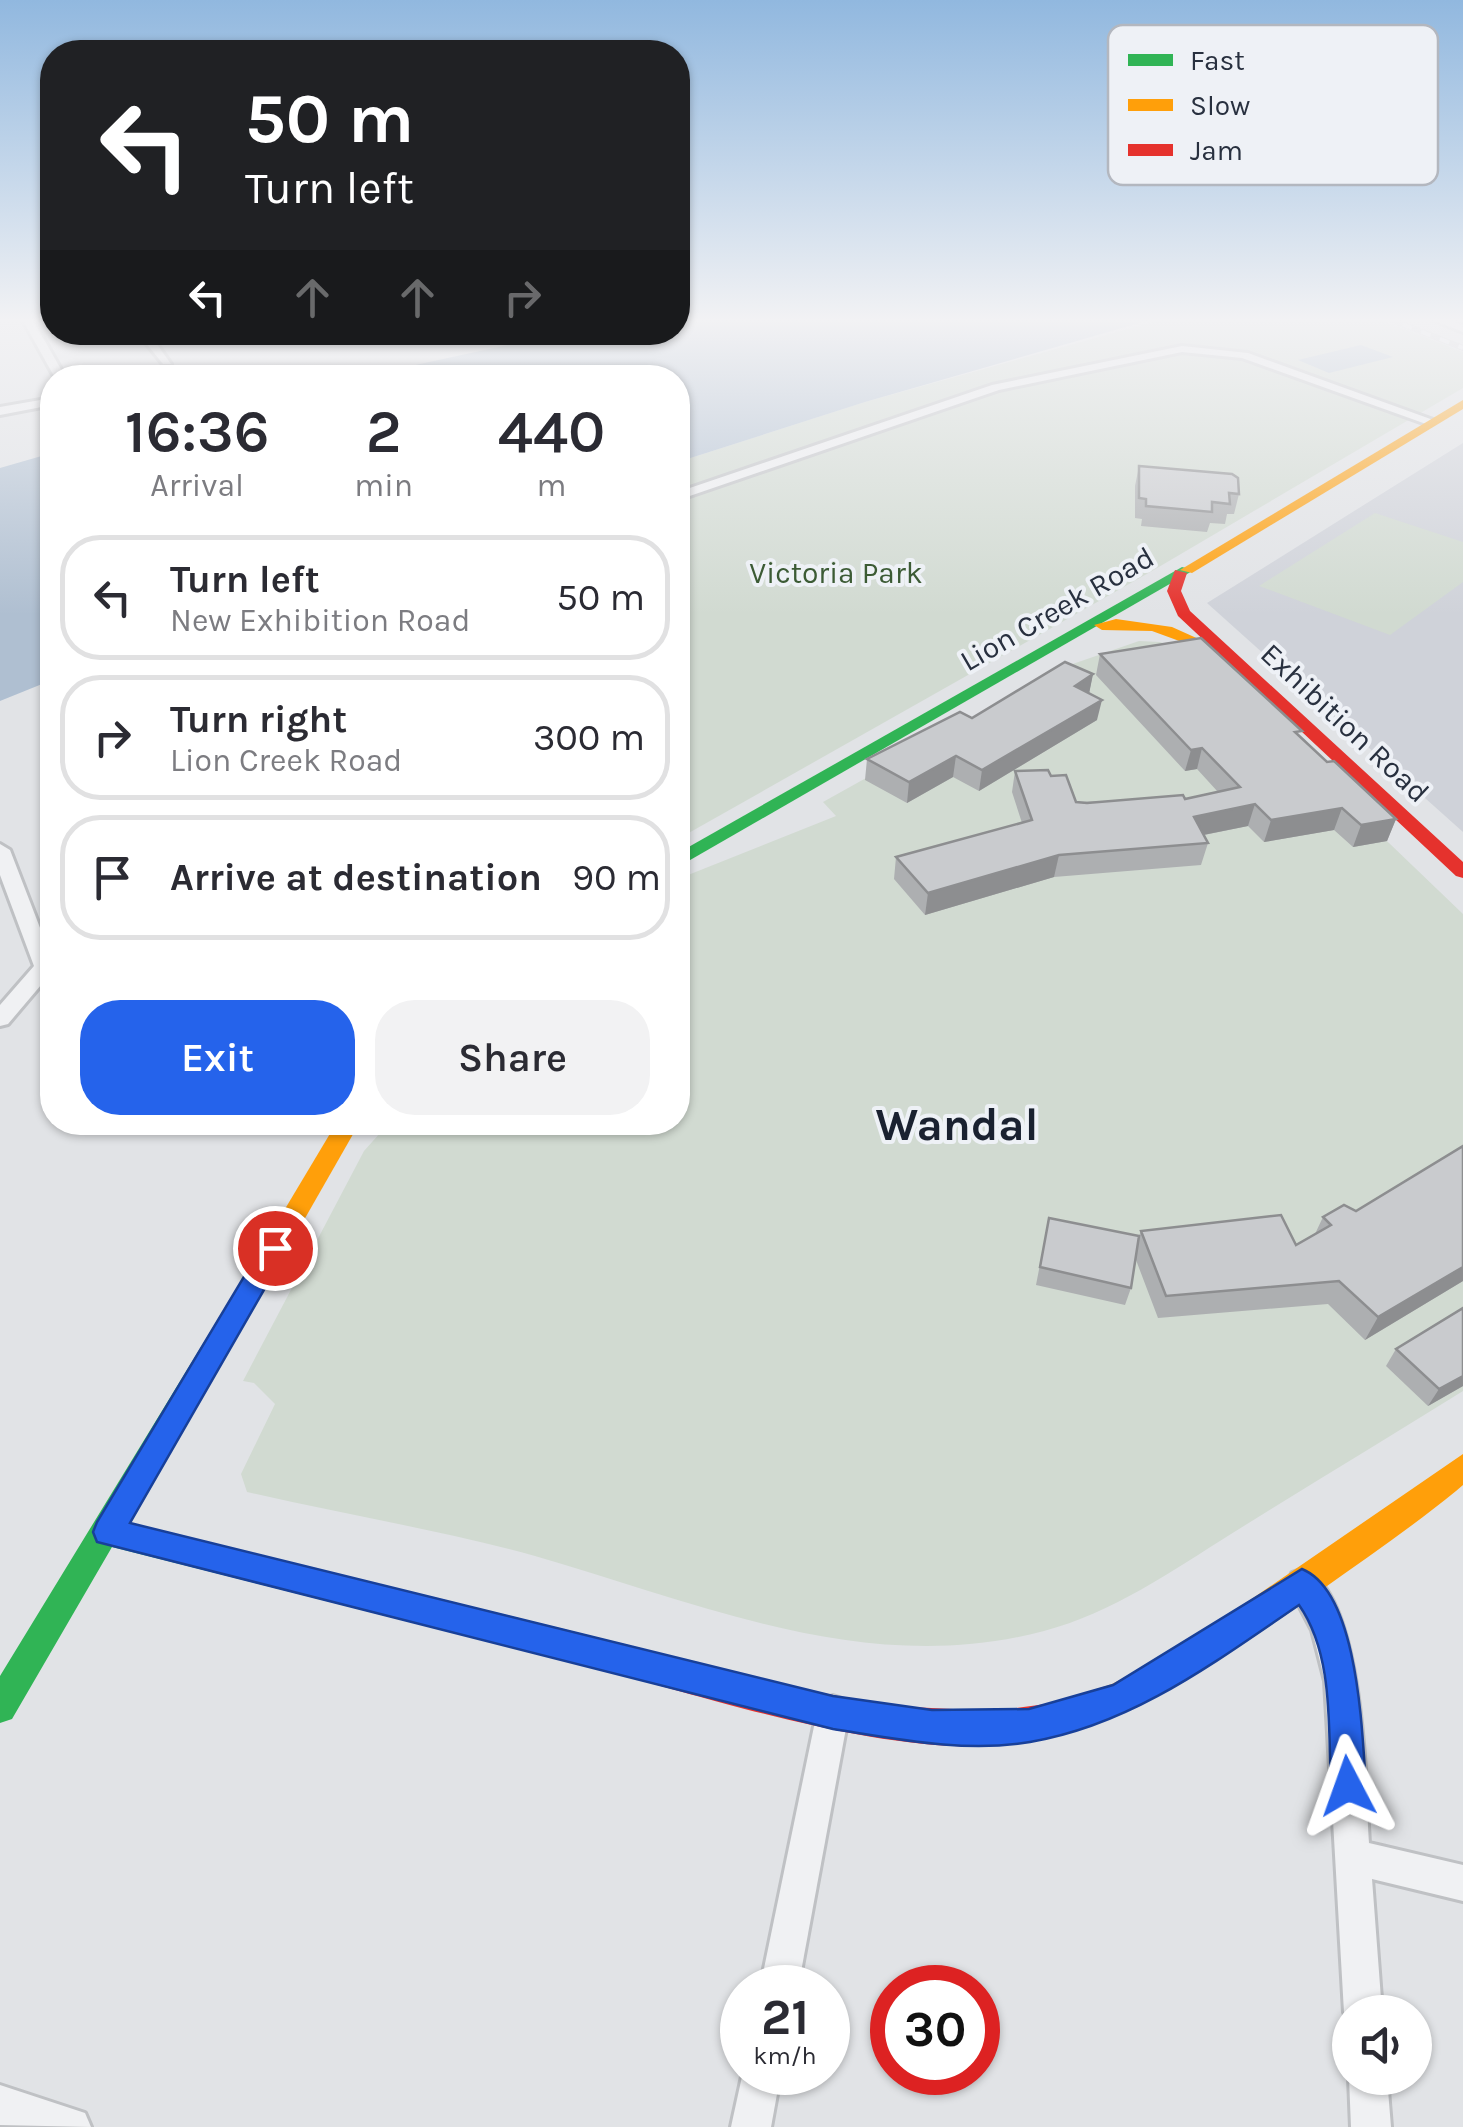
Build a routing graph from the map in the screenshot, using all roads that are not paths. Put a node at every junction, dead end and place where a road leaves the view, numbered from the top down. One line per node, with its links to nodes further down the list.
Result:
1 (908, 416): 5 (street)
2 (1421, 416): 4 (street)
3 (1439, 416): 4 (street, Lion Creek Road)
4 (1432, 420): 6 (street, Lion Creek Road)
5 (690, 492)
6 (1180, 573): 7 (street, Lion Creek Road); 9 (street, Exhibition Road)
7 (1134, 602): 8 (street, Lion Creek Road); 9 (street, Exhibition Road)
8 (1086, 629): 9 (street, Exhibition Road); 11 (street, Lion Creek Road)
9 (1230, 658): 12 (street, Exhibition Road)
10 (0, 850): 13 (street)
11 (690, 853)
12 (1463, 872)
13 (40, 945)
14 (40, 976): 15 (street)
15 (0, 1019)
16 (340, 1135): 18 (street)
17 (1463, 1467): 19 (street)
18 (108, 1532): 20 (street); 21 (street)
19 (1302, 1584): 21 (street); 22 (street)
20 (0, 1706)
21 (833, 1712): 24 (street)
22 (1353, 1857): 23 (street); 25 (street)
23 (1463, 1883)
24 (784, 1965)
25 (1362, 1995)
26 (757, 2095): 30 (street)
27 (1369, 2095): 31 (street)
28 (0, 2105): 29 (street)
29 (70, 2127)
30 (751, 2127)
31 (1371, 2127)

